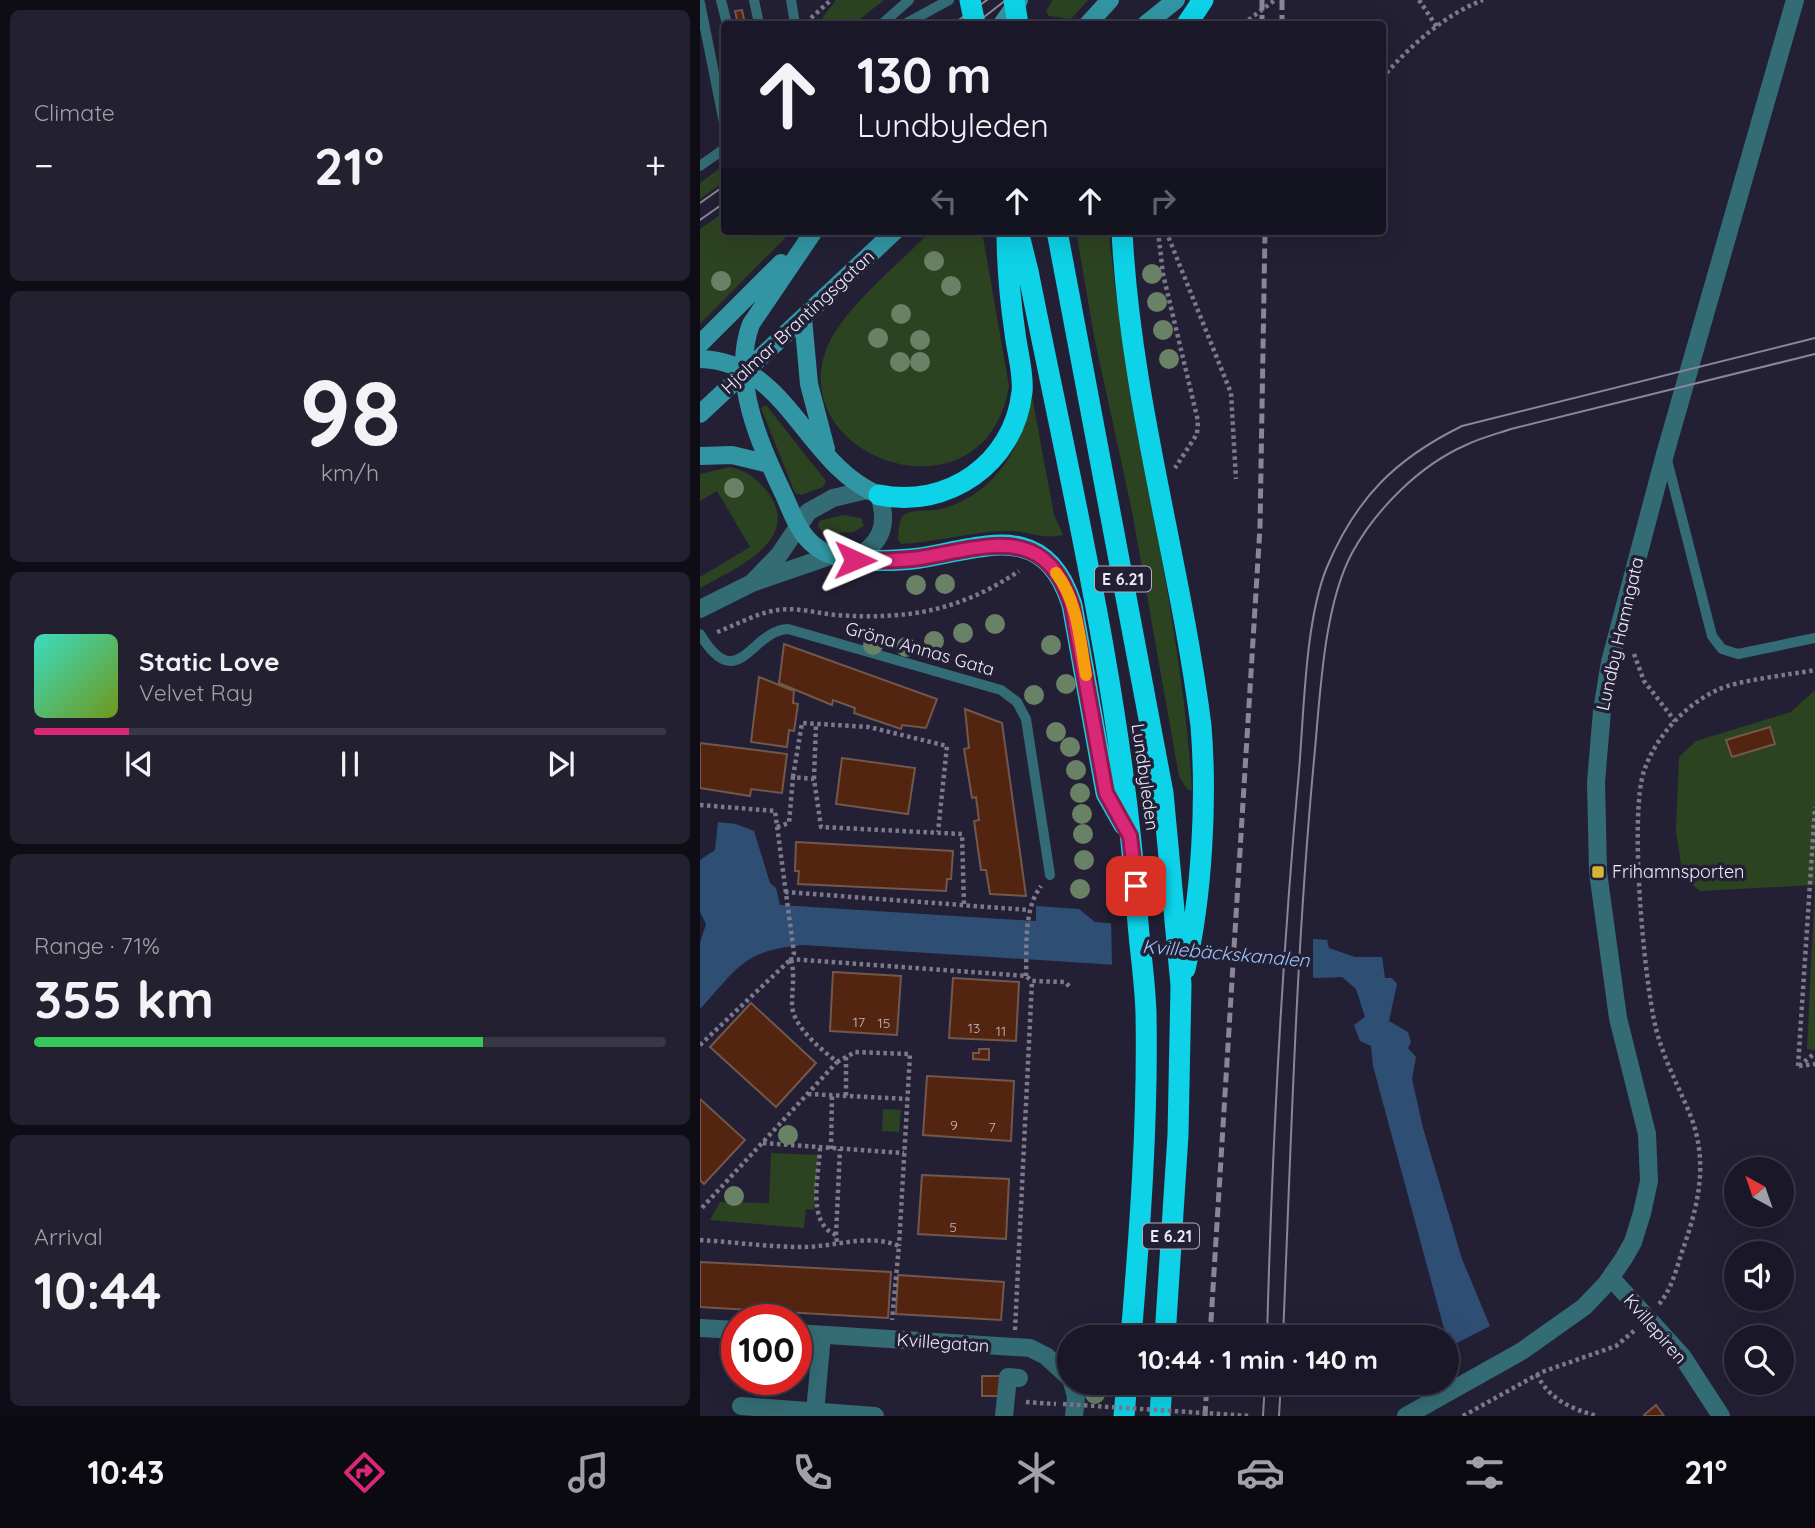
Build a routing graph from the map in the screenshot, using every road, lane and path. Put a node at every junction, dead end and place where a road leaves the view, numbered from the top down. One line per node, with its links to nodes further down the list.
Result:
1 (721, 0): 18 (lane)
2 (754, 0): 19 (lane)
3 (791, 0): 20 (lane)
4 (831, 0): 21 (path)
5 (909, 0): 22 (lane)
6 (949, 0): 23 (lane)
7 (970, 0): 24 (highway, bridge)
8 (1014, 0): 26 (highway, bridge)
9 (1019, 0): 25 (main road)
10 (1110, 0): 27 (main road)
11 (1176, 0): 28 (main road)
12 (1203, 0): 29 (highway)
13 (1275, 0): 30 (path)
14 (1419, 0): 31 (path)
15 (1483, 0): 31 (path)
16 (1795, 0): 50 (street, Lundby Hamngata)
17 (700, 3): 33 (lane)
18 (726, 21)
19 (758, 21)
20 (794, 21)
21 (806, 21)
22 (885, 21)
23 (910, 21)
24 (974, 21)
25 (1004, 21)
26 (1018, 21)
27 (1091, 21)
28 (1150, 21)
29 (1189, 21)
30 (1247, 21)
31 (1437, 27): 32 (path)
32 (1386, 73)
33 (721, 108)
34 (721, 151): 35 (lane)
35 (700, 166)
36 (809, 235): 46 (main road)
37 (810, 235): 48 (main road)
38 (891, 235): 45 (main road, Hjalmar Brantingsgatan)
39 (1007, 235): 56 (highway)
40 (1019, 235): 76 (highway, Lundbyleden / E 6.21)
41 (1122, 235): 85 (highway)
42 (1158, 235): 54 (path)
43 (1168, 235): 55 (path)
44 (1058, 241): 85 (highway, Lundbyleden / E 6.21)
45 (803, 318): 48 (main road, Hjalmar Brantingsgatan); 52 (main road)
46 (700, 344)
47 (700, 359): 48 (main road)
48 (746, 372): 49 (main road, Hjalmar Brantingsgatan); 52 (main road); 53 (main road)
49 (700, 414)
50 (1665, 454): 64 (lane); 107 (street, Lundby Hamngata)
51 (700, 456): 53 (main road)
52 (829, 459): 56 (main road)
53 (769, 464): 57 (main road)
54 (1174, 470)
55 (1236, 479)
56 (873, 493): 57 (street); 59 (street)
57 (797, 524): 58 (main road); 61 (street)
58 (833, 555): 59 (main road); 61 (street)
59 (855, 560): 76 (highway)
60 (1026, 566): 63 (path)
61 (752, 583): 62 (street)
62 (700, 609)
63 (701, 636): 77 (lane, Gröna Annas Gata)
64 (1815, 638)
65 (1633, 647): 67 (path)
66 (1815, 670): 67 (path)
67 (1675, 720): 108 (path)
68 (816, 724): 69 (path); 70 (path); 75 (path)
69 (793, 777): 70 (path); 74 (path)
70 (814, 779): 75 (path)
71 (700, 805): 74 (path)
72 (1815, 807): 73 (path)
73 (1815, 814): 78 (path)
74 (777, 827): 79 (path)
75 (937, 832): 80 (path)
76 (1130, 836): 110 (highway, Lundbyleden / E 6.21)
77 (1051, 875): 81 (path)
78 (1812, 887): 92 (path)
79 (785, 892): 80 (path); 82 (path)
80 (964, 905): 81 (path)
81 (1029, 910): 83 (path)
82 (791, 959): 83 (path); 87 (path); 90 (path)
83 (1026, 976): 84 (path)
84 (1032, 981): 86 (path); 116 (path)
85 (1181, 985): 111 (highway, Lundbyleden / E 6.21)
86 (1071, 988)
87 (700, 1045)
88 (1815, 1053): 92 (path)
89 (846, 1057): 90 (path); 95 (path); 96 (path)
90 (837, 1062): 93 (path)
91 (1815, 1064): 92 (path)
92 (1798, 1066)
93 (807, 1094): 94 (path); 97 (path)
94 (832, 1095): 95 (path); 99 (path)
95 (846, 1096): 96 (path)
96 (908, 1099): 101 (path)
97 (762, 1143): 98 (path); 102 (path)
98 (820, 1148): 99 (path); 103 (path)
99 (831, 1149): 100 (path)
100 (840, 1149): 101 (path); 103 (path)
101 (904, 1153): 106 (path)
102 (700, 1210)
103 (836, 1235): 105 (path)
104 (700, 1240): 105 (path)
105 (837, 1242): 106 (path)
106 (899, 1246): 109 (path)
107 (1611, 1278): 108 (street, Kvillepiren); 130 (street, Lundby Hamngata)
108 (1647, 1317): 118 (path); 133 (street, Kvillepiren)
109 (892, 1318)
110 (1132, 1325)
111 (1166, 1325)
112 (700, 1328): 113 (street)
113 (721, 1329)
114 (812, 1335): 115 (street, Kvillegatan)
115 (822, 1335): 116 (street, Kvillegatan); 124 (street)
116 (1014, 1348): 117 (street, Kvillegatan)
117 (1057, 1366)
118 (1537, 1374): 131 (path); 132 (path)
119 (1019, 1378): 123 (path); 126 (street)
120 (1126, 1395): 127 (highway)
121 (1161, 1395): 128 (highway)
122 (741, 1406): 124 (street)
123 (1069, 1410): 129 (path, bridge)
124 (815, 1412): 125 (street)
125 (875, 1416)
126 (1004, 1416)
127 (1125, 1416)
128 (1160, 1416)
129 (1251, 1416)
130 (1406, 1416)
131 (1463, 1416)
132 (1597, 1416)
133 (1721, 1416)

